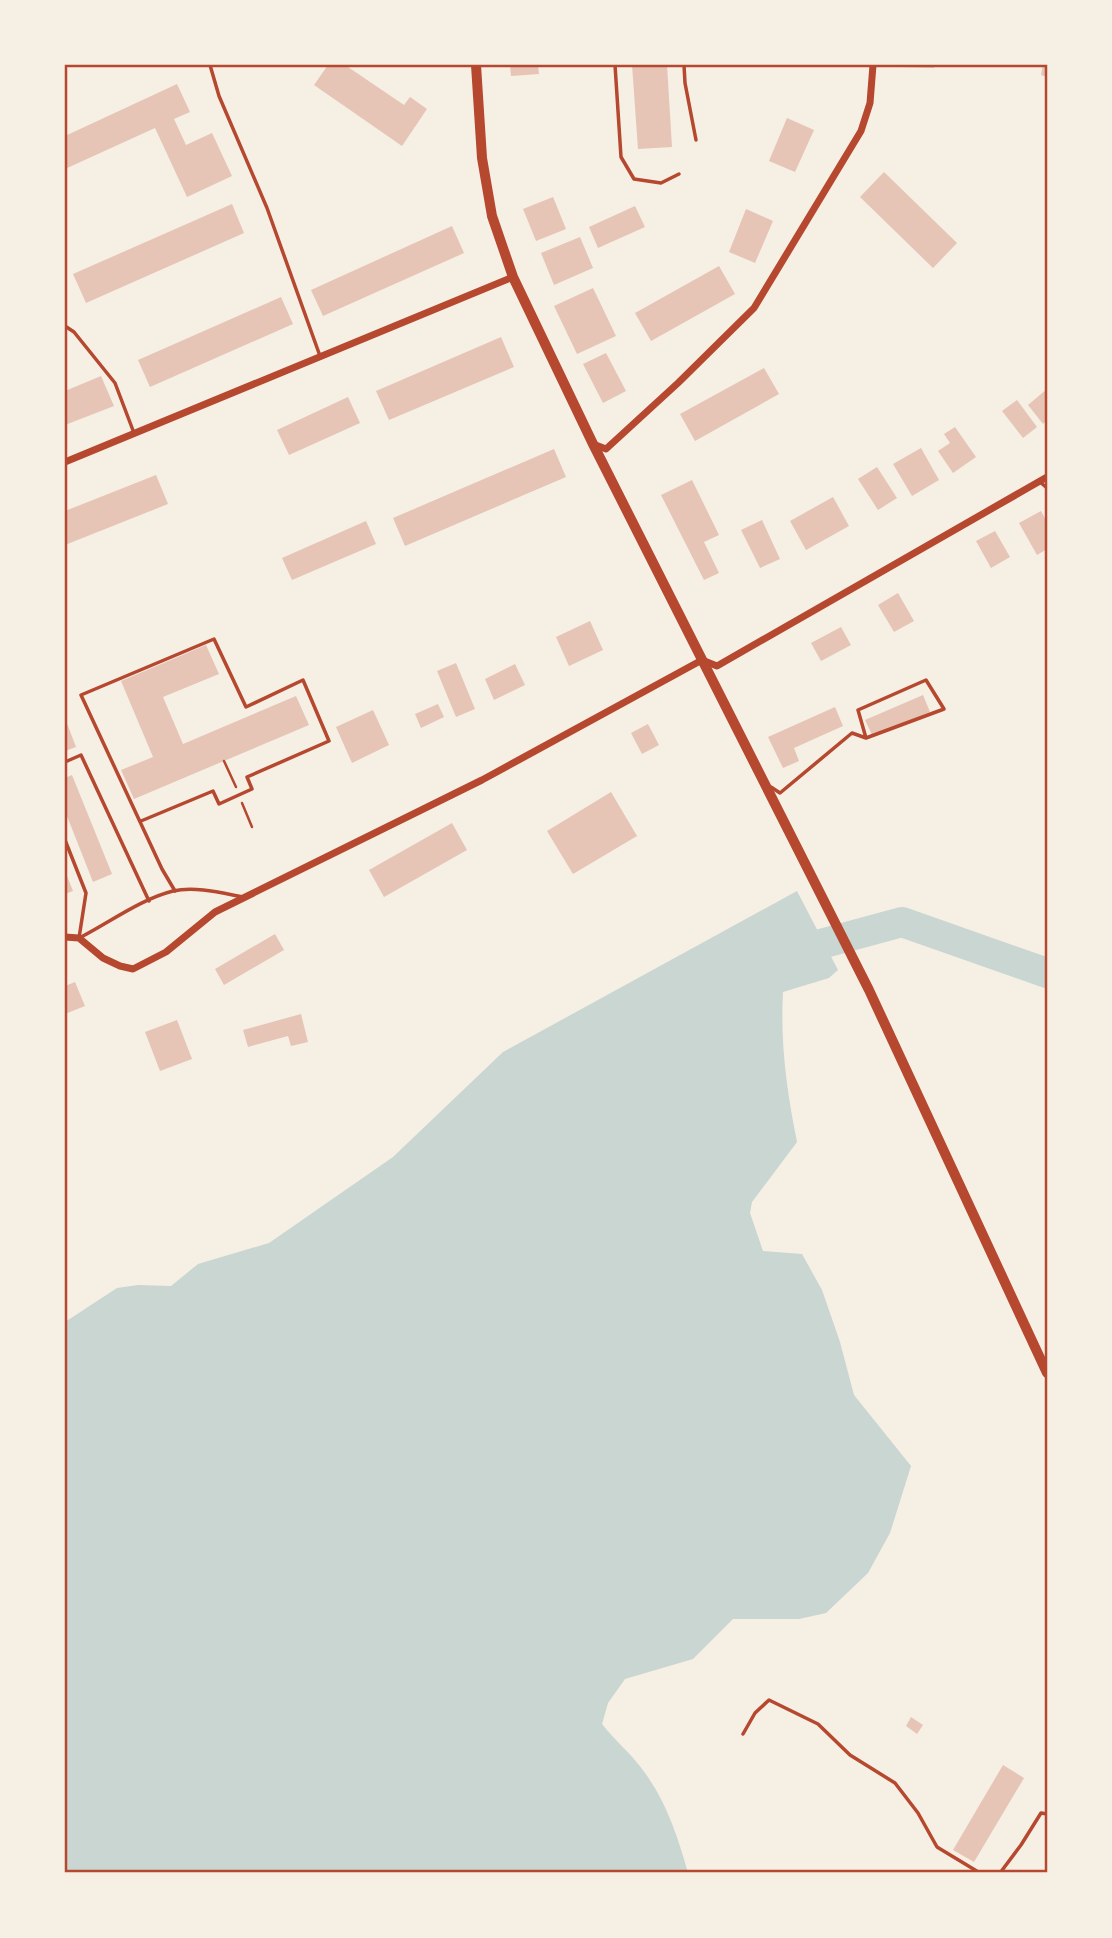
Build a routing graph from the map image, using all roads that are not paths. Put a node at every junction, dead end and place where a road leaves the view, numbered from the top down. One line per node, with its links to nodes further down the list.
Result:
1 (210, 65): 10 (lane)
2 (477, 65): 8 (main road)
3 (615, 65): 7 (lane)
4 (684, 65): 6 (lane)
5 (873, 65): 12 (street)
6 (696, 140)
7 (679, 174)
8 (513, 277): 10 (street); 12 (main road)
9 (65, 326): 11 (lane)
10 (320, 356): 11 (street)
11 (134, 433): 13 (street)
12 (593, 444): 16 (main road)
13 (65, 462)
14 (1044, 479): 15 (lane); 16 (street)
15 (1047, 488)
16 (702, 660): 19 (main road); 23 (street)
17 (866, 738): 17 (lane); 19 (lane)
18 (65, 762): 24 (lane)
19 (766, 784): 27 (main road)
20 (141, 821): 20 (lane); 22 (lane)
21 (65, 840): 26 (lane)
22 (175, 891): 23 (lane); 24 (lane)
23 (246, 897): 26 (street)
24 (149, 901): 26 (lane)
25 (65, 937): 26 (street)
26 (79, 939)
27 (1047, 1373)
28 (743, 1734): 30 (lane)
29 (1047, 1814): 31 (lane)
30 (980, 1873)
31 (1000, 1873)

